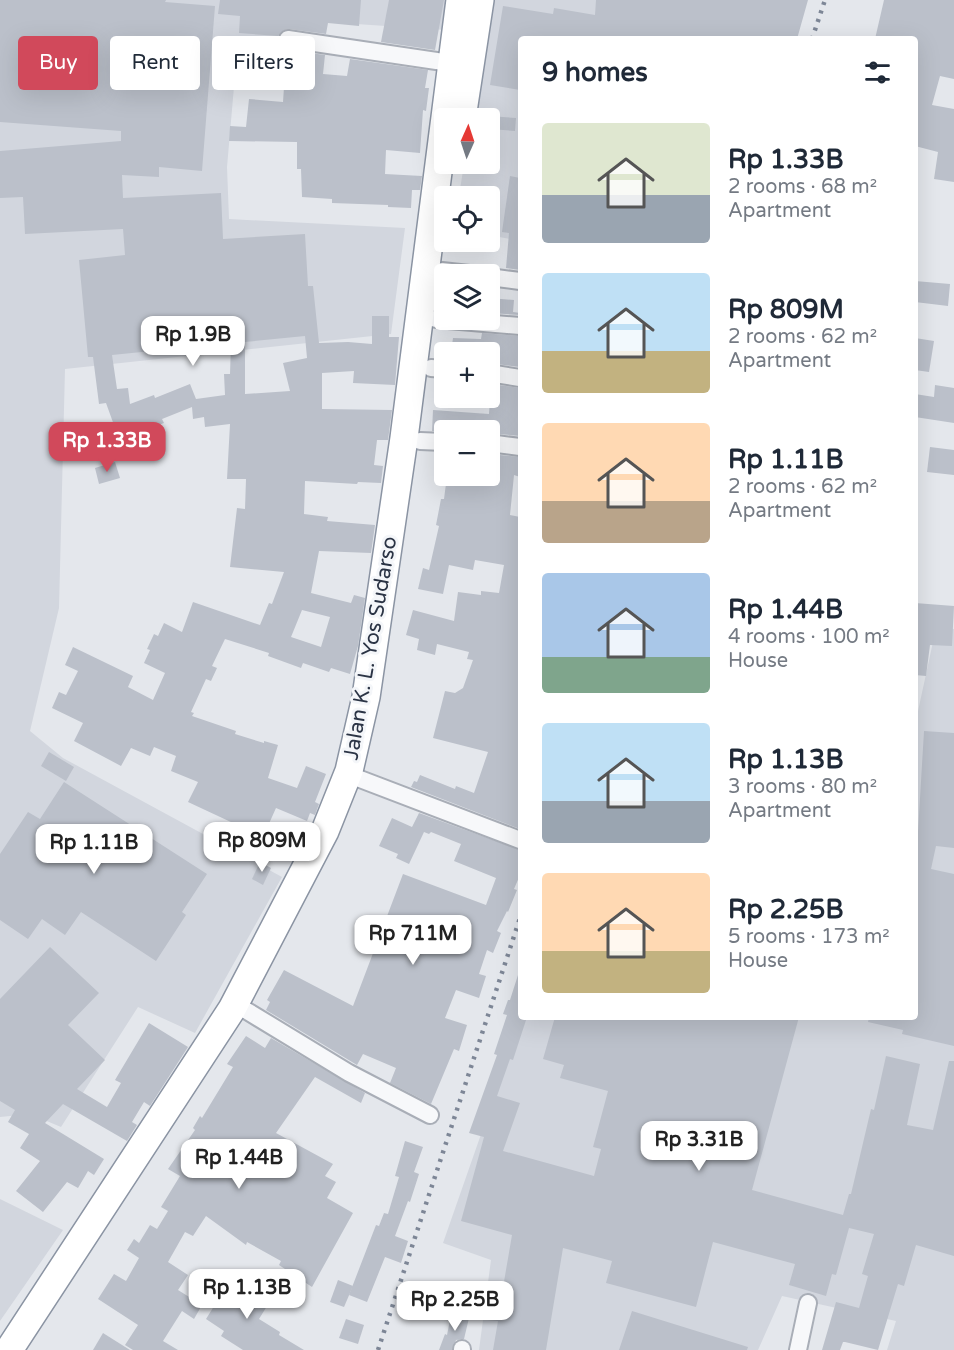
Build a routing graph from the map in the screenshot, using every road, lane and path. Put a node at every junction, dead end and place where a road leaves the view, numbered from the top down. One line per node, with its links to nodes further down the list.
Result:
1 (460, 0): 4 (highway, Jalan K. L. Yos Sudarso)
2 (480, 0): 5 (highway)
3 (315, 43): 4 (street)
4 (450, 63): 21 (highway, Jalan K. L. Yos Sudarso)
5 (464, 108)
6 (500, 278): 7 (street)
7 (518, 281)
8 (500, 324): 9 (street)
9 (518, 326)
10 (500, 375): 11 (street)
11 (518, 378)
12 (435, 408): 13 (highway, Jalan K. L. Yos Sudarso)
13 (432, 442): 16 (highway, Jalan K. L. Yos Sudarso)
14 (500, 444): 15 (street)
15 (518, 447)
16 (360, 779): 17 (street); 18 (highway, Jalan K. L. Yos Sudarso)
17 (518, 839)
18 (247, 1011): 19 (street); 22 (highway, Jalan K. L. Yos Sudarso)
19 (430, 1115)
20 (808, 1303): 23 (street)
21 (9, 1350)
22 (23, 1350)
23 (798, 1350)

